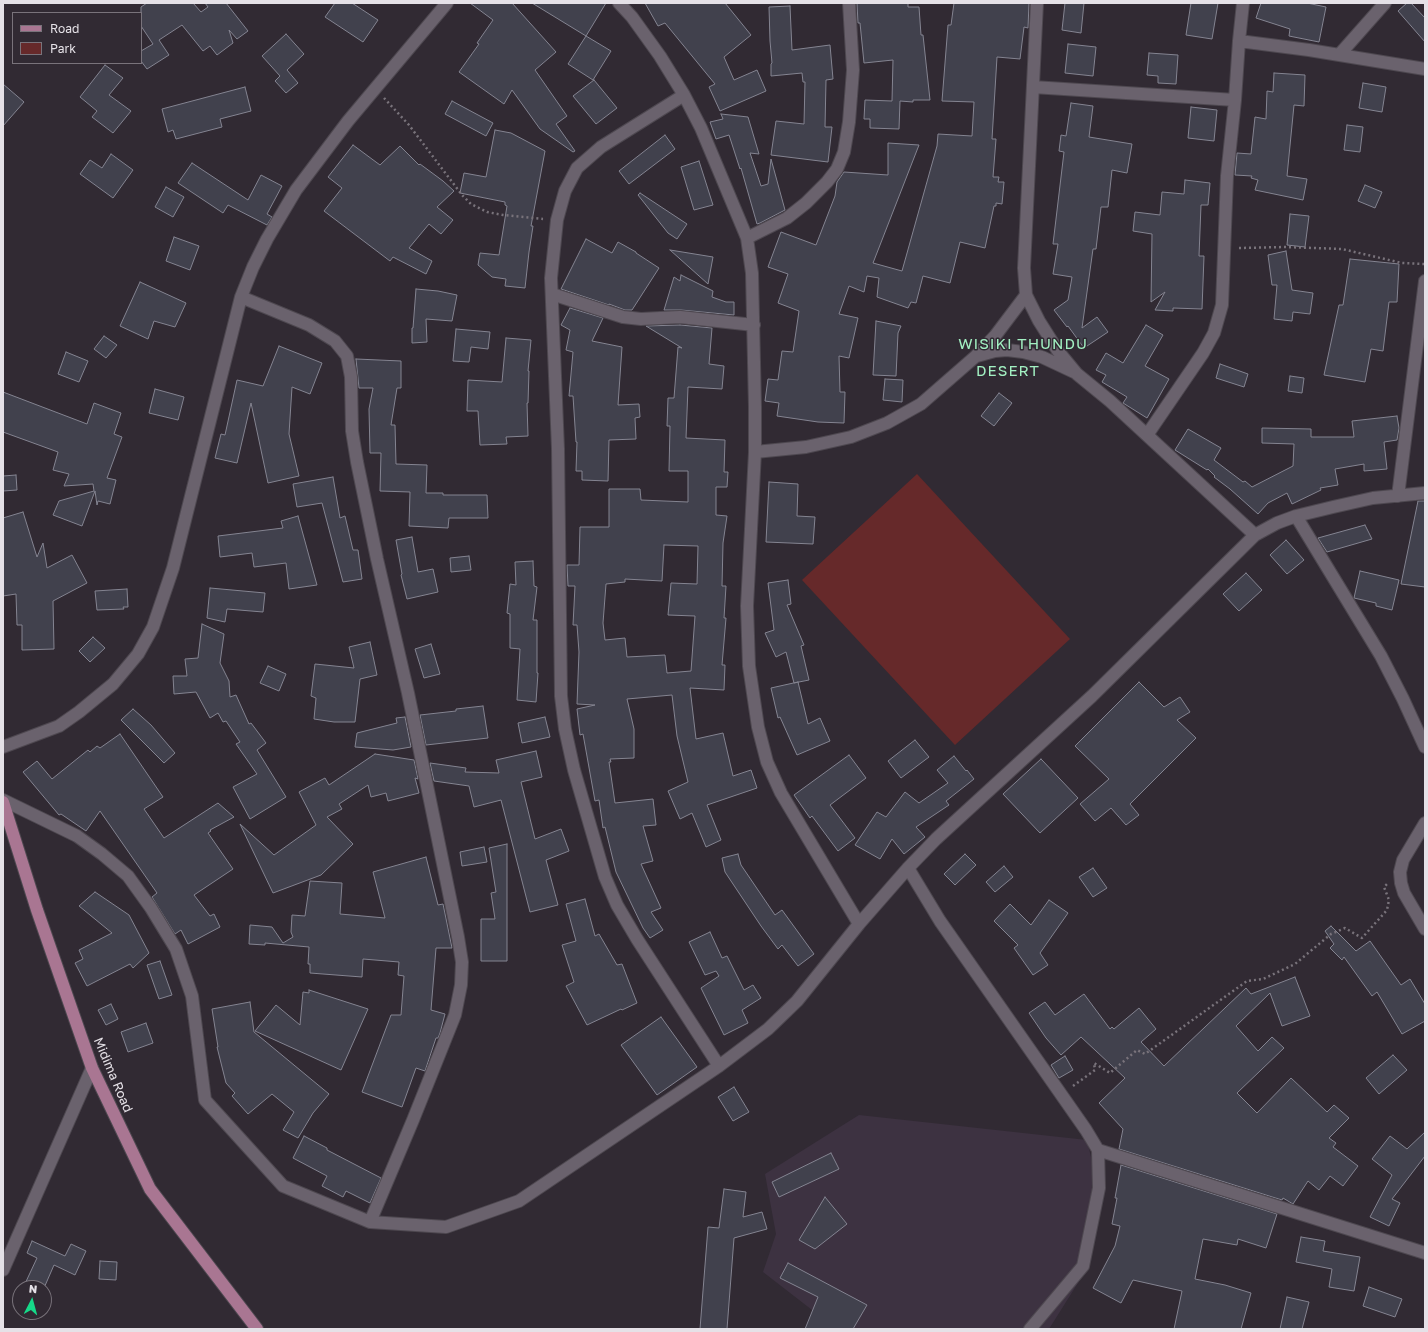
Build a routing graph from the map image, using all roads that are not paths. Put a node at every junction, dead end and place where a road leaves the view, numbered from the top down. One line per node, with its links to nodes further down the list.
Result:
1 (447, 3): 17 (street)
2 (619, 3): 11 (street)
3 (849, 3): 13 (street)
4 (1037, 3): 10 (street)
5 (1243, 3): 7 (street)
6 (1385, 3): 8 (street)
7 (1238, 41): 8 (street); 12 (street)
8 (1339, 55): 9 (street)
9 (1425, 69)
10 (1033, 87): 12 (street); 16 (street)
11 (684, 95): 13 (street); 15 (street)
12 (1235, 100): 21 (street)
13 (747, 238): 18 (street)
14 (1425, 281): 24 (street)
15 (552, 294): 18 (street); 34 (street)
16 (1026, 295): 19 (street); 20 (street)
17 (241, 297): 27 (street); 37 (street)
18 (754, 325): 22 (street)
19 (976, 356): 20 (street); 22 (street)
20 (1077, 374): 21 (street)
21 (1147, 435): 26 (street)
22 (755, 452): 32 (street)
23 (1425, 493): 24 (street)
24 (1398, 496): 25 (street)
25 (1296, 516): 26 (street); 28 (street)
26 (1255, 535): 31 (street)
27 (3, 747)
28 (1425, 747)
29 (3, 801): 35 (main road, Midima Road); 37 (street)
30 (1425, 823): 33 (street)
31 (908, 868): 32 (street); 36 (street)
32 (859, 924): 34 (street)
33 (1425, 929)
34 (719, 1066): 37 (street)
35 (92, 1068): 39 (street); 40 (main road, Midima Road)
36 (1098, 1150): 38 (street); 41 (street)
37 (370, 1222)
38 (1425, 1253)
39 (3, 1270)
40 (257, 1329)
41 (1030, 1329)

